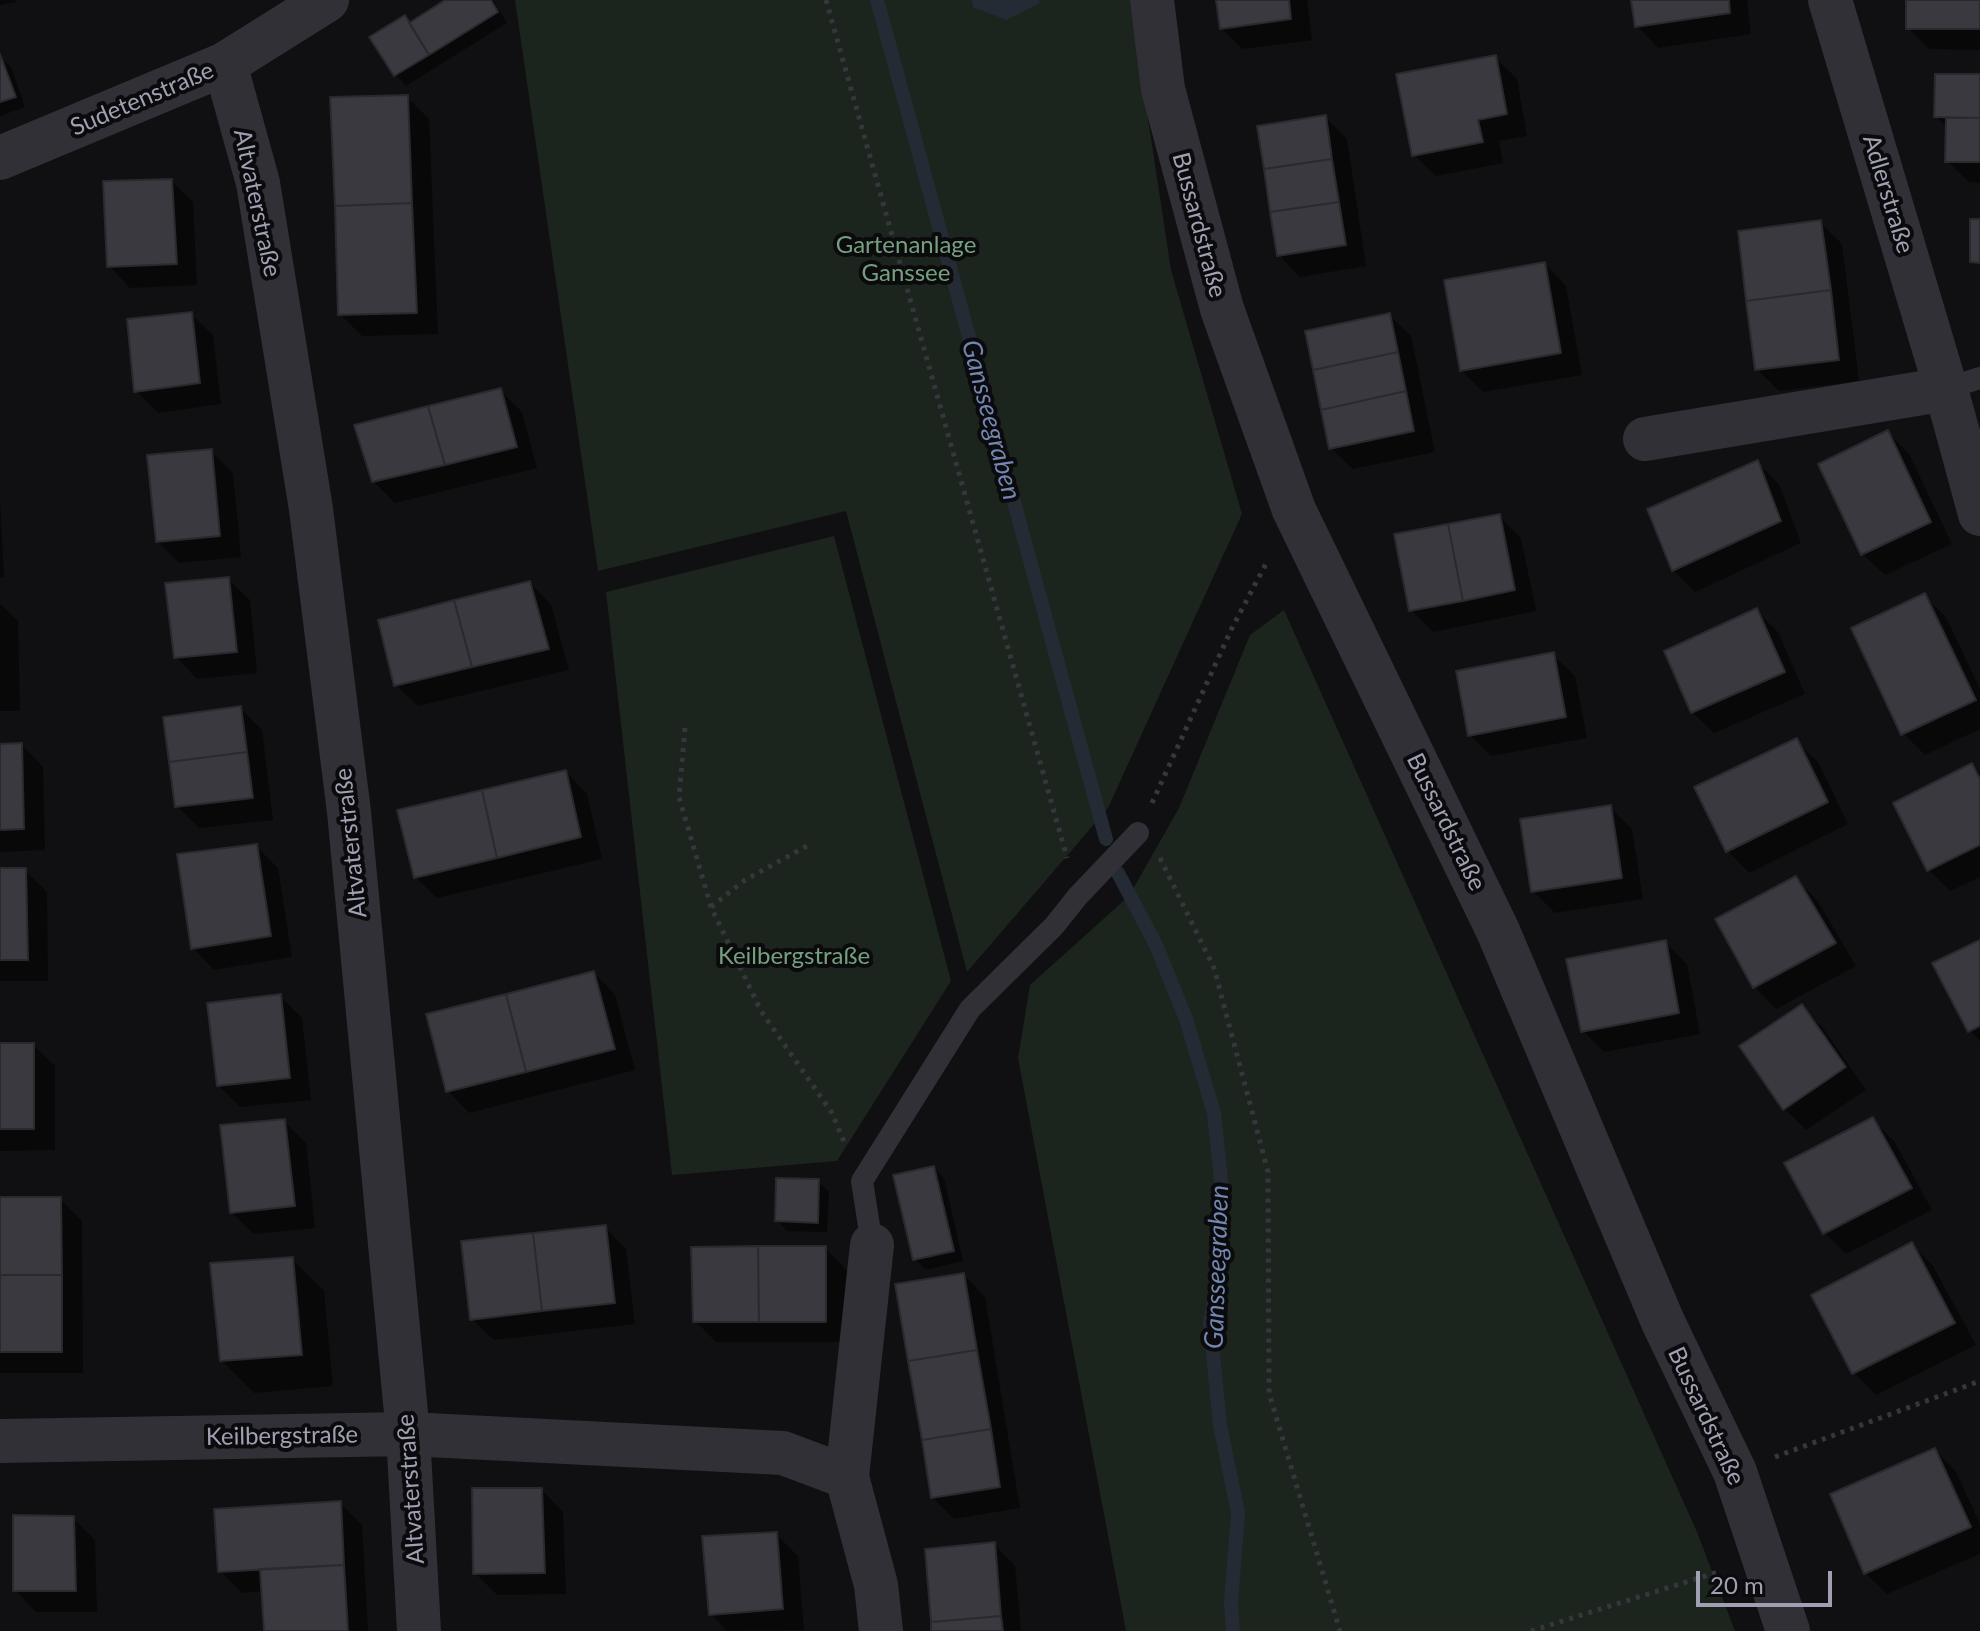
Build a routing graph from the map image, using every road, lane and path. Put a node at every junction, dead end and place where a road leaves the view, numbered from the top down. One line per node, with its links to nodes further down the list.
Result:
1 (327, 0): 5 (street, Sudetenstraße)
2 (826, 0): 15 (path)
3 (1152, 0): 10 (street, Bussardstraße)
4 (1830, 0): 8 (street, Adlerstraße)
5 (280, 15): 6 (street, Sudetenstraße)
6 (225, 64): 7 (street, Sudetenstraße); 20 (street, Altvaterstraße)
7 (0, 158)
8 (1963, 384): 9 (street); 11 (street, Adlerstraße)
9 (1645, 439)
10 (1294, 510): 13 (path); 22 (street, Bussardstraße)
11 (1980, 514)
12 (685, 728): 16 (path)
13 (1138, 833): 15 (lane); 27 (path)
14 (807, 846): 16 (path)
15 (1078, 896): 17 (lane)
16 (711, 907): 17 (path)
17 (862, 1181): 18 (lane)
18 (872, 1245): 23 (street)
19 (1980, 1381): 22 (path)
20 (408, 1434): 21 (street, Keilbergstraße); 23 (street, Keilbergstraße); 25 (street, Altvaterstraße)
21 (0, 1441)
22 (1735, 1472): 24 (street, Bussardstraße)
23 (847, 1477): 26 (street)
24 (1765, 1565): 28 (path); 29 (street, Bussardstraße)
25 (419, 1631)
26 (881, 1631)
27 (1340, 1631)
28 (1531, 1631)
29 (1788, 1631)

